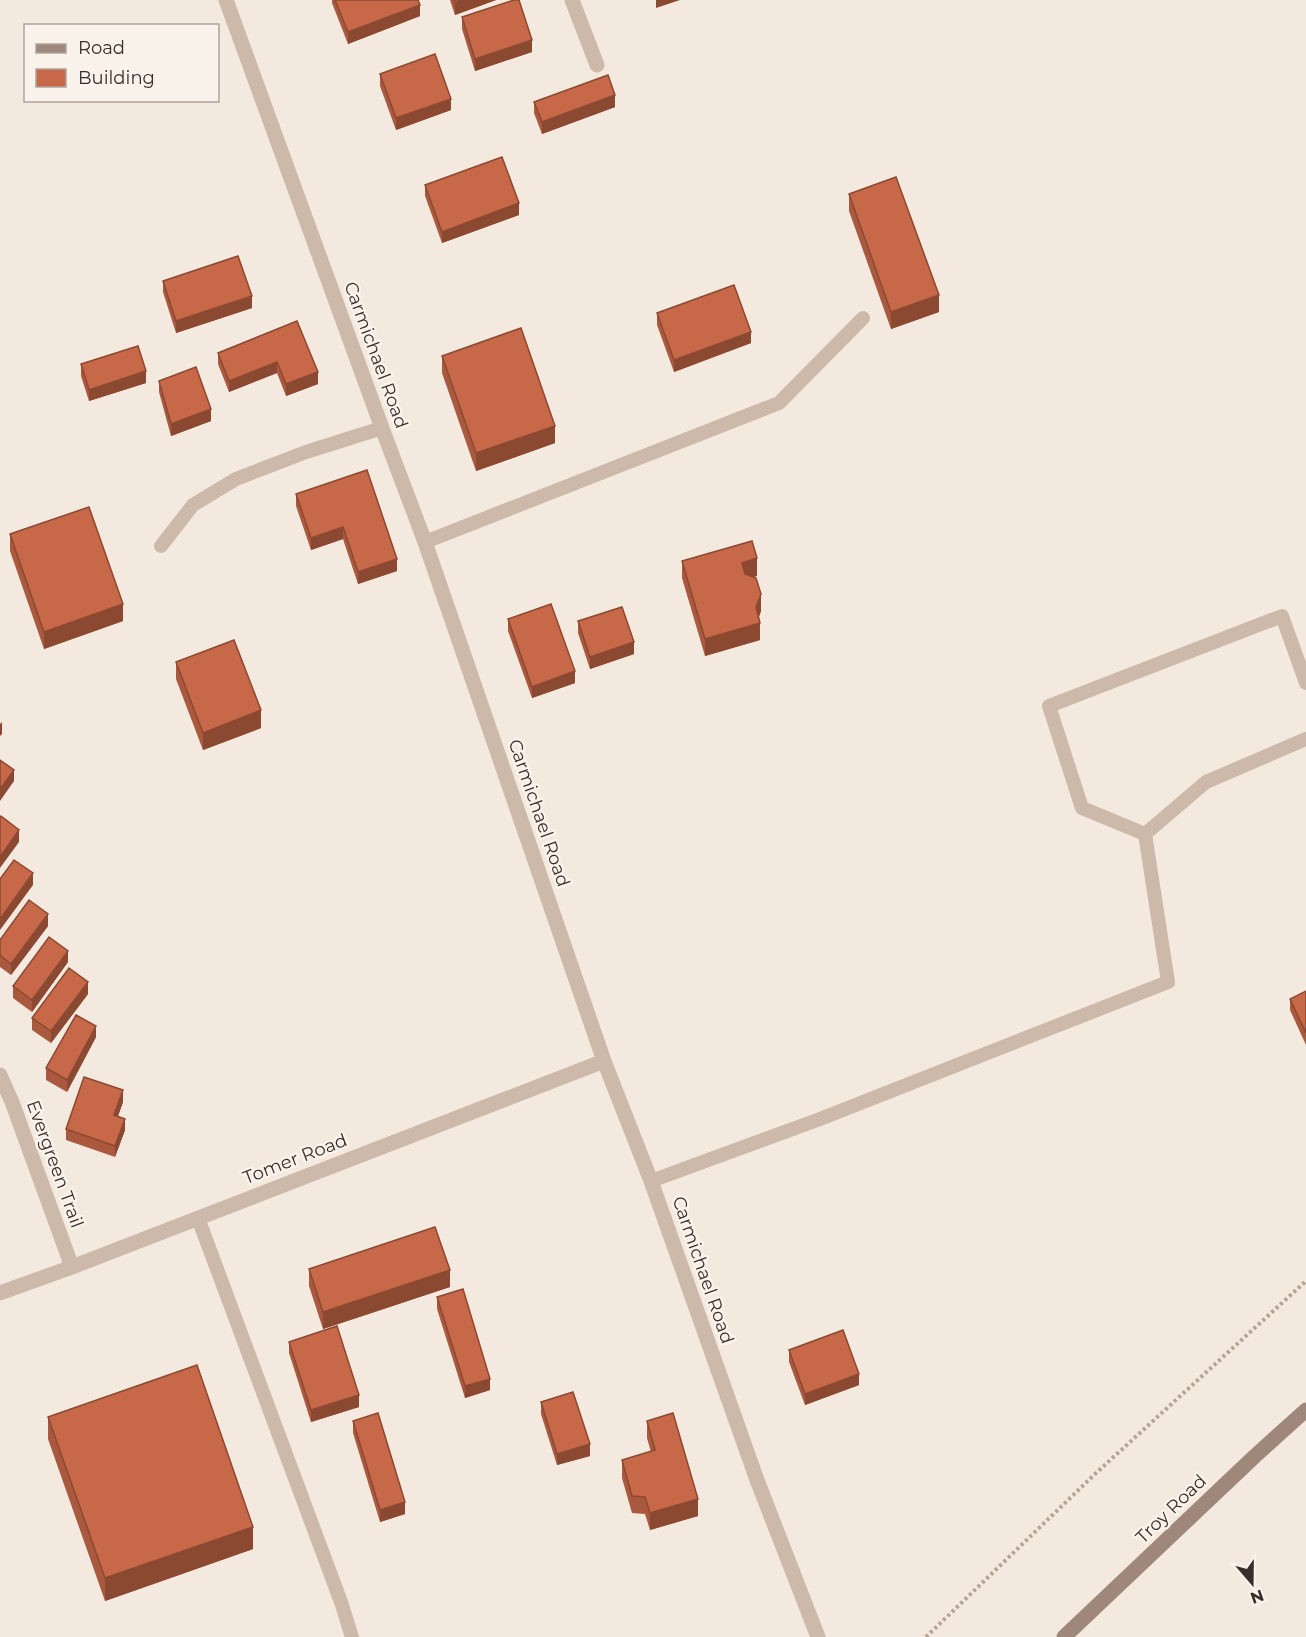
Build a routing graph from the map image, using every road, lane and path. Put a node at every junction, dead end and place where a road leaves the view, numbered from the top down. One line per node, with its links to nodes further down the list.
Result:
1 (226, 0): 5 (street, Carmichael Road)
2 (572, 0): 3 (street)
3 (597, 65)
4 (863, 318): 6 (lane)
5 (382, 428): 6 (street, Carmichael Road); 7 (lane)
6 (425, 542): 11 (street, Carmichael Road)
7 (161, 546)
8 (1306, 683): 10 (lane)
9 (1306, 740): 10 (lane)
10 (1145, 834): 13 (lane)
11 (604, 1061): 13 (street, Carmichael Road); 14 (street, Tomer Road)
12 (0, 1075): 15 (street, Evergreen Trail)
13 (651, 1181): 20 (street, Carmichael Road)
14 (198, 1218): 15 (street, Tomer Road); 19 (lane)
15 (72, 1267): 17 (street, Tomer Road)
16 (1306, 1281): 21 (path)
17 (0, 1293)
18 (1306, 1410): 22 (main road, Troy Road)
19 (352, 1637)
20 (819, 1637)
21 (926, 1637)
22 (1064, 1637)

